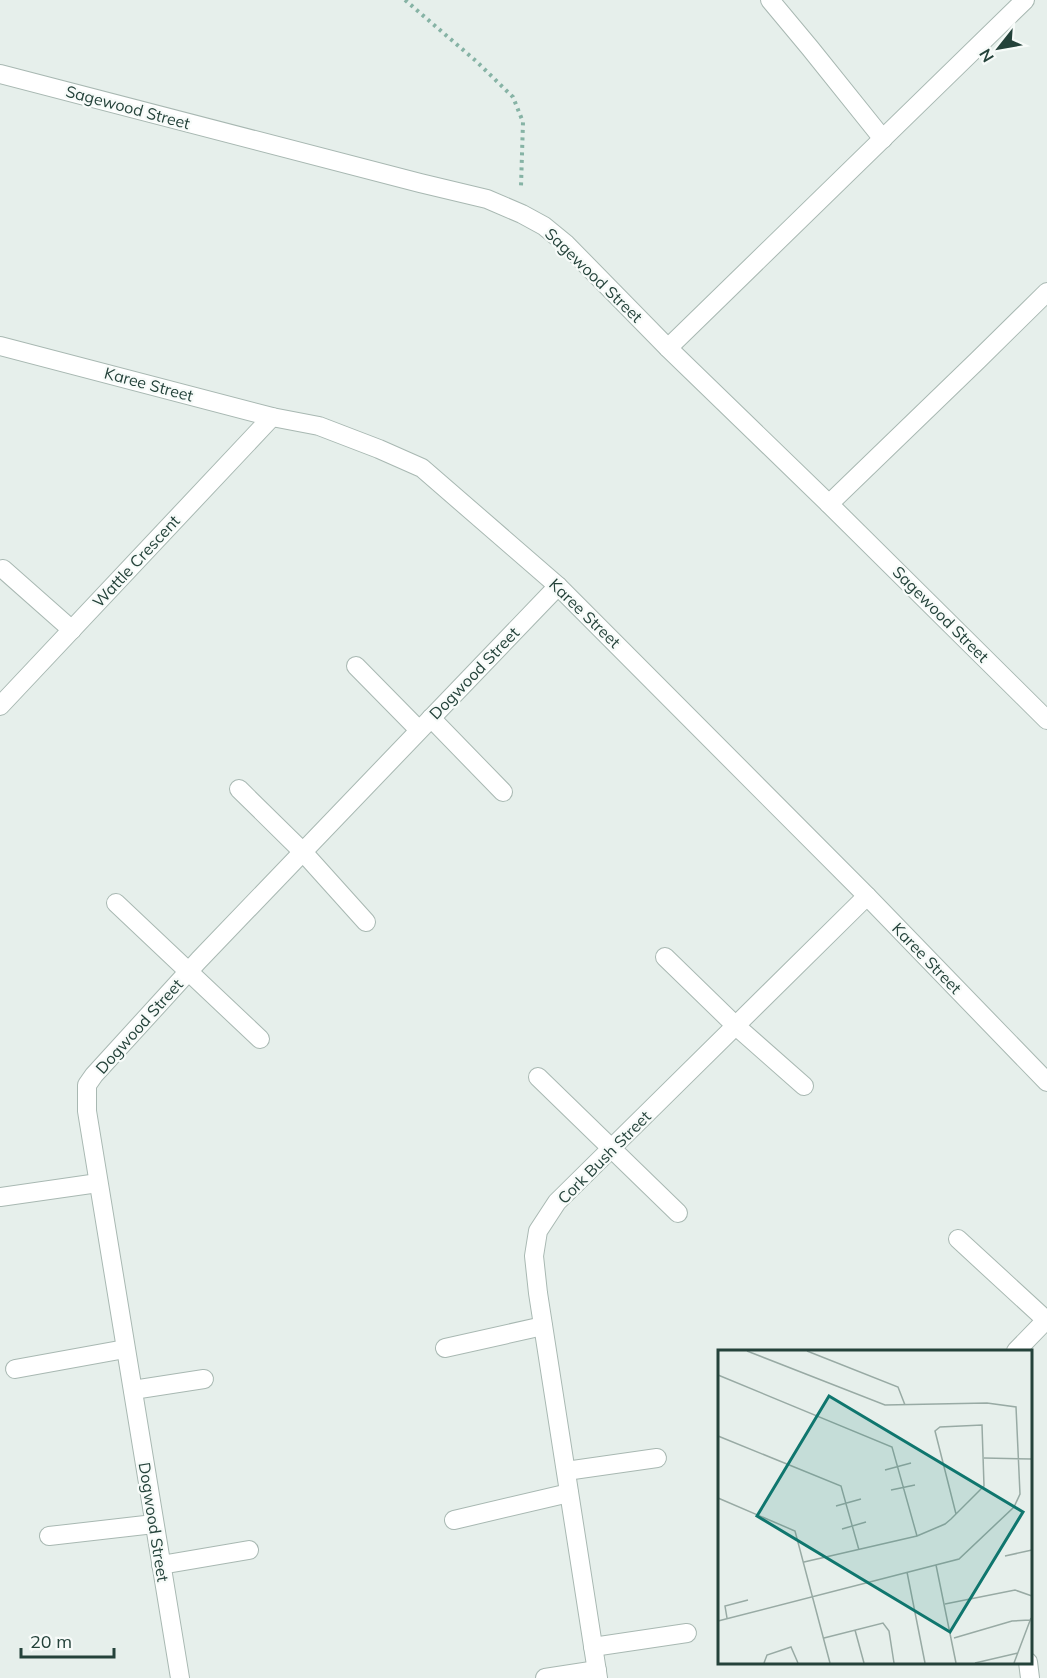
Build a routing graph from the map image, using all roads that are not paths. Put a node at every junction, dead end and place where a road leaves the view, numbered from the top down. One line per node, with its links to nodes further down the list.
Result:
1 (770, 0): 4 (street)
2 (1025, 0): 4 (street)
3 (0, 74): 7 (street, Sagewood Street)
4 (884, 139): 7 (street)
5 (1047, 292): 9 (street)
6 (0, 346): 8 (street, Karee Street)
7 (668, 348): 9 (street, Sagewood Street)
8 (272, 417): 11 (street, Karee Street); 12 (street, Wattle Crescent)
9 (829, 504): 15 (street, Sagewood Street)
10 (3, 569): 12 (street)
11 (558, 586): 16 (street, Dogwood Street); 20 (street, Karee Street)
12 (72, 630): 14 (street, Wattle Crescent)
13 (356, 666): 16 (street)
14 (0, 706)
15 (1047, 720)
16 (425, 724): 18 (street); 19 (street, Dogwood Street)
17 (239, 789): 19 (street)
18 (502, 792)
19 (303, 852): 22 (street); 24 (street, Dogwood Street)
20 (867, 896): 25 (street, Cork Bush Street); 28 (street, Karee Street)
21 (116, 903): 24 (street)
22 (366, 922)
23 (665, 957): 25 (street)
24 (189, 971): 26 (street); 31 (street, Dogwood Street)
25 (736, 1026): 29 (street); 30 (street, Cork Bush Street)
26 (260, 1039)
27 (538, 1077): 30 (street)
28 (1047, 1082)
29 (804, 1086)
30 (612, 1149): 33 (street); 36 (street, Cork Bush Street)
31 (98, 1184): 32 (street); 38 (street, Dogwood Street)
32 (0, 1197)
33 (678, 1213)
34 (958, 1239): 35 (street)
35 (1047, 1320): 39 (street)
36 (543, 1326): 37 (street); 44 (street, Cork Bush Street)
37 (445, 1347)
38 (126, 1349): 40 (street); 42 (street, Dogwood Street)
39 (1017, 1350)
40 (15, 1370)
41 (204, 1379): 42 (street)
42 (133, 1390): 47 (street, Dogwood Street)
43 (657, 1458): 44 (street)
44 (566, 1471): 45 (street, Cork Bush Street)
45 (569, 1492): 46 (street); 52 (street, Cork Bush Street)
46 (454, 1520)
47 (154, 1524): 48 (street); 50 (street, Dogwood Street)
48 (49, 1536)
49 (249, 1550): 50 (street)
50 (161, 1565): 55 (street, Dogwood Street)
51 (687, 1633): 52 (street)
52 (593, 1647): 54 (street, Cork Bush Street)
53 (1028, 1663): 57 (street)
54 (598, 1674): 56 (street)
55 (180, 1678)
56 (545, 1678)
57 (1030, 1678)

